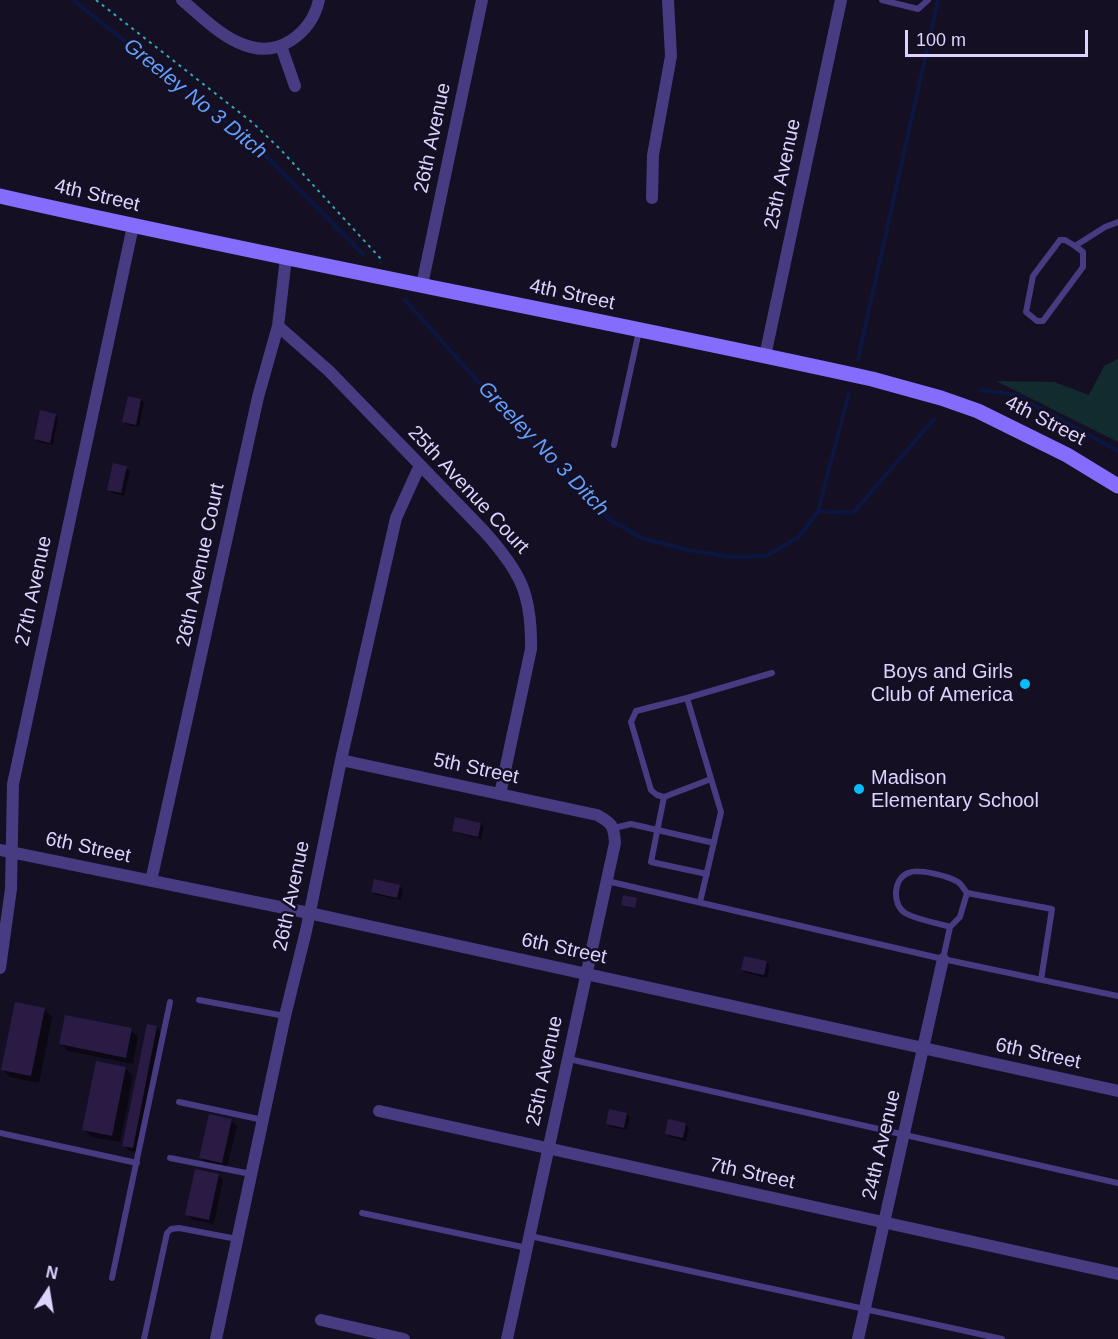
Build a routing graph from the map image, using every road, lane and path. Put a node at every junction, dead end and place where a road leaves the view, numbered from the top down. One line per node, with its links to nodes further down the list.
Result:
1 (96, 0): 17 (path)
2 (182, 0): 9 (street)
3 (319, 0): 9 (street)
4 (482, 0): 18 (street, 26th Avenue)
5 (668, 0): 12 (street)
6 (840, 0): 21 (street, 25th Avenue)
7 (882, 0): 8 (lane)
8 (928, 0)
9 (281, 46): 10 (street)
10 (295, 86)
11 (0, 196): 14 (main road, 4th Street)
12 (652, 198)
13 (1118, 222): 15 (lane)
14 (133, 226): 16 (main road, 4th Street); 34 (street, 27th Avenue)
15 (1075, 246): 15 (lane)
16 (286, 258): 18 (main road, 4th Street); 19 (street, 26th Avenue Court)
17 (381, 259)
18 (422, 285): 20 (main road, 4th Street)
19 (278, 326): 23 (street, 25th Avenue Court); 37 (street, 26th Avenue Court)
20 (639, 330): 21 (main road, 4th Street); 22 (lane)
21 (765, 356): 24 (main road, 4th Street)
22 (614, 445)
23 (420, 465): 27 (street, 26th Avenue); 29 (street, 25th Avenue Court)
24 (1118, 486)
25 (772, 673): 26 (lane)
26 (687, 698): 28 (lane); 30 (lane)
27 (341, 760): 29 (street, 5th Street); 40 (street, 26th Avenue)
28 (711, 779): 30 (lane); 33 (lane)
29 (500, 794): 31 (street, 5th Street)
30 (664, 797): 32 (lane)
31 (614, 828): 32 (lane); 36 (street, 25th Avenue)
32 (657, 830): 33 (lane); 35 (lane)
33 (714, 843): 35 (lane)
34 (5, 851): 37 (street, 6th Street); 43 (street, 27th Avenue)
35 (707, 874): 39 (lane)
36 (607, 880): 39 (lane); 44 (street, 25th Avenue)
37 (152, 881): 40 (street, 6th Street)
38 (967, 893): 41 (lane); 41 (lane); 45 (lane)
39 (700, 902): 42 (lane)
40 (309, 913): 44 (street, 6th Street); 49 (street, 26th Avenue)
41 (950, 927): 42 (lane)
42 (943, 959): 45 (lane); 50 (street, 24th Avenue)
43 (3, 969)
44 (587, 974): 50 (street, 6th Street); 51 (street, 25th Avenue)
45 (1041, 980): 46 (lane)
46 (1118, 996)
47 (198, 1000): 49 (lane)
48 (170, 1002): 60 (lane)
49 (285, 1016): 55 (street, 26th Avenue)
50 (923, 1048): 52 (street, 6th Street); 57 (street, 24th Avenue)
51 (568, 1059): 57 (lane); 58 (street, 25th Avenue)
52 (1118, 1091)
53 (179, 1101): 55 (lane)
54 (379, 1111): 58 (street, 7th Street)
55 (264, 1120): 61 (street, 26th Avenue)
56 (0, 1133): 60 (lane)
57 (904, 1135): 62 (lane); 64 (street, 24th Avenue)
58 (548, 1149): 64 (street, 7th Street); 66 (street, 25th Avenue)
59 (170, 1158): 61 (lane)
60 (137, 1164): 68 (lane)
61 (251, 1174): 65 (street, 26th Avenue)
62 (1118, 1184)
63 (362, 1213): 66 (lane)
64 (885, 1223): 67 (street, 7th Street); 69 (street, 24th Avenue)
65 (238, 1239): 71 (lane); 72 (street, 26th Avenue)
66 (528, 1241): 69 (lane); 74 (street, 25th Avenue)
67 (1118, 1274)
68 (112, 1278)
69 (865, 1309): 75 (street, 24th Avenue); 76 (lane)
70 (321, 1320): 73 (street)
71 (144, 1339)
72 (216, 1339)
73 (404, 1339)
74 (507, 1339)
75 (858, 1339)
76 (1002, 1339)

